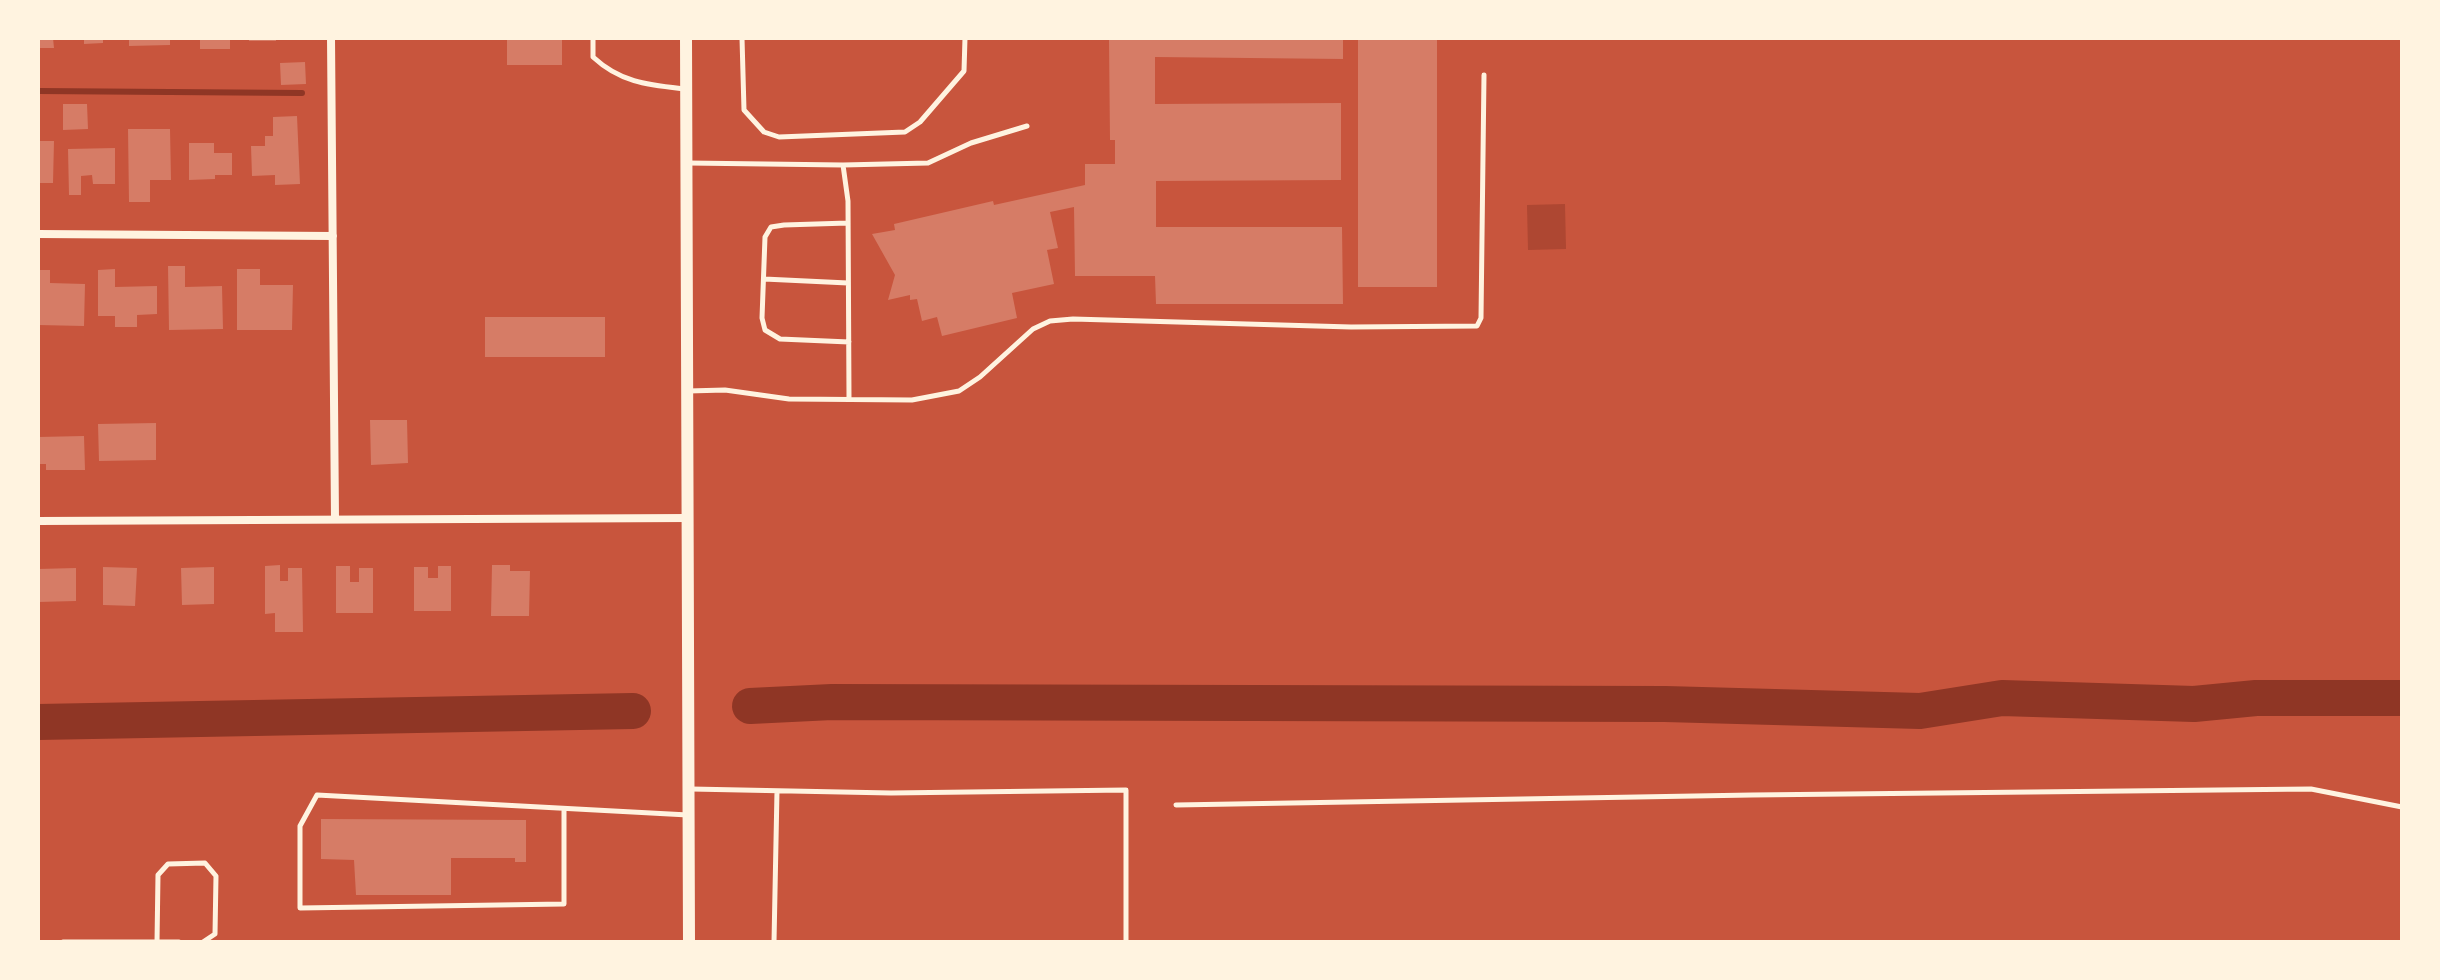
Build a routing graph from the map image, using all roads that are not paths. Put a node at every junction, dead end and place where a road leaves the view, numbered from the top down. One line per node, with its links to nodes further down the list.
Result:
1 (331, 38): 13 (street)
2 (593, 38): 7 (lane)
3 (686, 38): 7 (street)
4 (742, 38): 5 (lane)
5 (965, 38)
6 (1484, 75): 18 (lane)
7 (686, 90): 9 (street)
8 (1027, 126): 10 (lane)
9 (687, 163): 10 (lane); 17 (street)
10 (843, 165): 11 (lane)
11 (848, 223): 14 (lane); 15 (lane)
12 (38, 234): 13 (street)
13 (333, 236): 20 (street)
14 (764, 279): 15 (lane); 16 (lane)
15 (848, 283): 16 (lane)
16 (849, 342): 18 (lane)
17 (687, 391): 18 (lane); 19 (street)
18 (849, 398)
19 (688, 518): 20 (street); 22 (street)
20 (335, 519): 21 (street)
21 (38, 521)
22 (689, 789): 23 (lane); 27 (street)
23 (777, 791): 33 (lane); 34 (lane)
24 (1176, 805): 25 (lane)
25 (2402, 807)
26 (564, 809): 26 (lane); 27 (lane)
27 (689, 815): 32 (street)
28 (63, 942): 29 (lane)
29 (157, 942): 30 (lane); 31 (lane)
30 (179, 942)
31 (203, 942)
32 (689, 942)
33 (774, 942)
34 (1126, 942)

